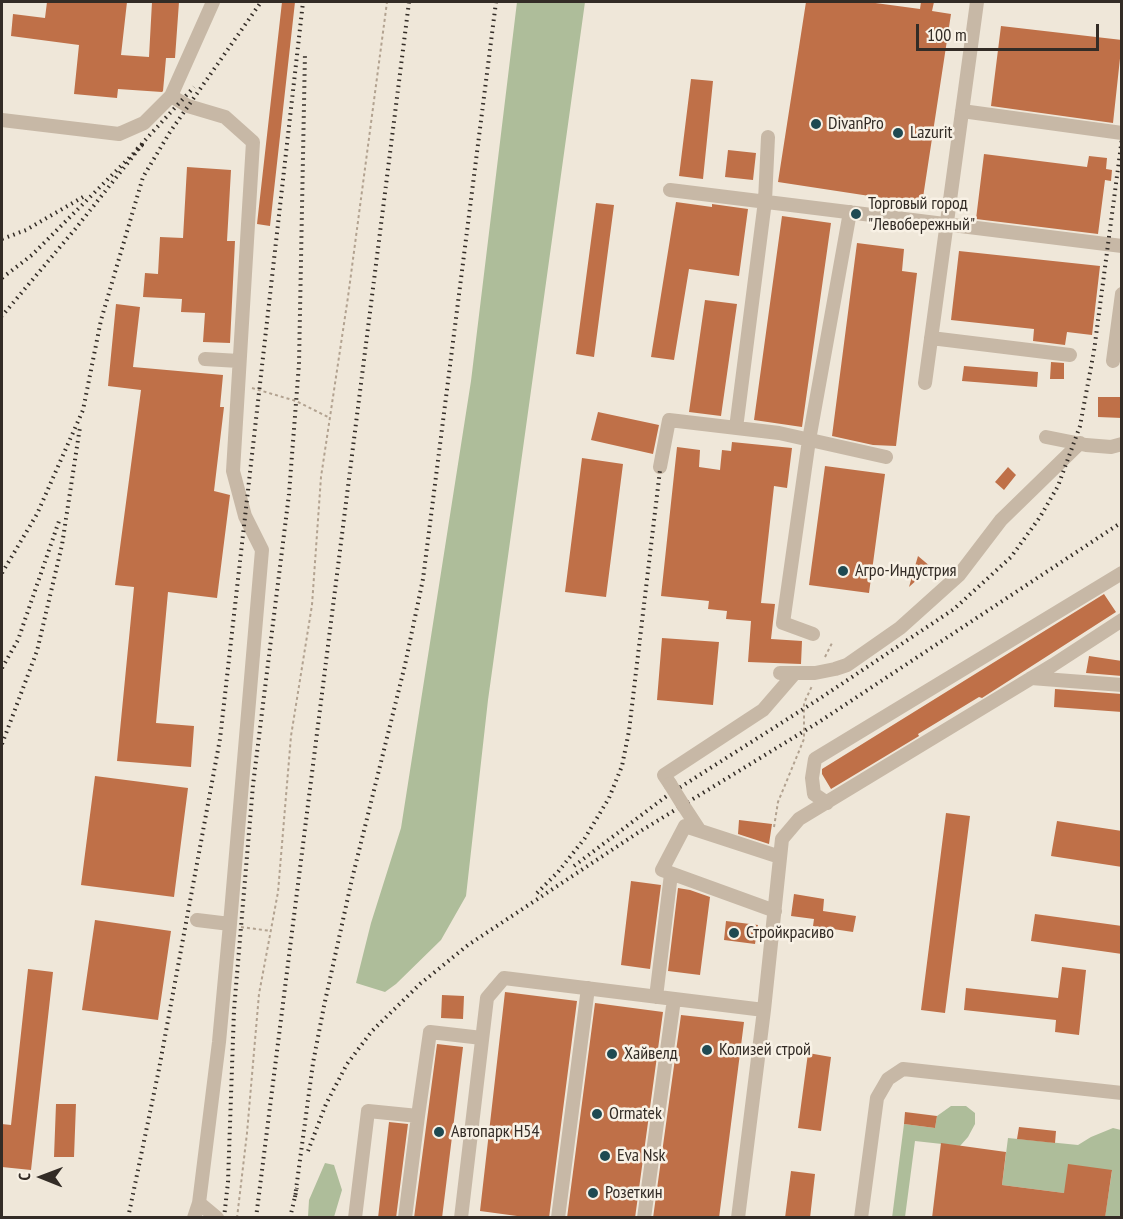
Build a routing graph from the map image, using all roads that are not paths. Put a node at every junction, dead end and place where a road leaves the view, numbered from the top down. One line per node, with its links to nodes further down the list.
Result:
1 (213, 2): 3 (lane)
2 (977, 2): 4 (lane)
3 (171, 96): 5 (lane); 17 (lane)
4 (962, 111): 6 (lane); 11 (lane)
5 (2, 120)
6 (1122, 133)
7 (768, 137): 9 (lane)
8 (670, 190): 9 (lane)
9 (765, 201): 10 (lane); 20 (lane)
10 (850, 212): 11 (lane); 22 (lane)
11 (946, 224): 12 (lane); 14 (lane)
12 (1122, 246)
13 (1122, 294): 18 (lane)
14 (931, 338): 15 (lane); 19 (lane)
15 (1070, 355)
16 (205, 359): 17 (lane)
17 (239, 361): 40 (lane)
18 (1113, 361)
19 (925, 383)
20 (736, 428): 22 (lane); 26 (lane)
21 (1046, 437): 23 (lane)
22 (809, 440): 25 (lane); 29 (lane)
23 (1080, 443): 24 (lane); 31 (lane)
24 (1122, 444)
25 (886, 457)
26 (660, 467)
27 (1122, 573): 34 (lane)
28 (1122, 620): 32 (lane)
29 (813, 634)
30 (780, 673): 31 (lane)
31 (795, 673): 35 (lane, bridge)
32 (1031, 678): 33 (lane); 34 (lane)
33 (1122, 686)
34 (827, 803): 36 (lane)
35 (700, 831): 36 (lane); 37 (lane)
36 (780, 857): 38 (lane)
37 (671, 874): 38 (lane); 42 (lane)
38 (775, 911): 44 (lane)
39 (197, 921): 40 (lane)
40 (230, 924): 48 (lane)
41 (588, 988): 42 (lane); 45 (lane); 54 (lane)
42 (656, 997): 43 (lane)
43 (674, 999): 44 (lane); 55 (lane)
44 (764, 1010): 56 (lane)
45 (482, 1038): 47 (lane); 53 (lane)
46 (1122, 1093): 57 (lane)
47 (417, 1116): 51 (lane); 52 (lane)
48 (199, 1203): 49 (lane); 50 (lane)
49 (194, 1218)
50 (217, 1218)
51 (355, 1218)
52 (405, 1218)
53 (461, 1218)
54 (558, 1218)
55 (644, 1218)
56 (738, 1218)
57 (861, 1218)

